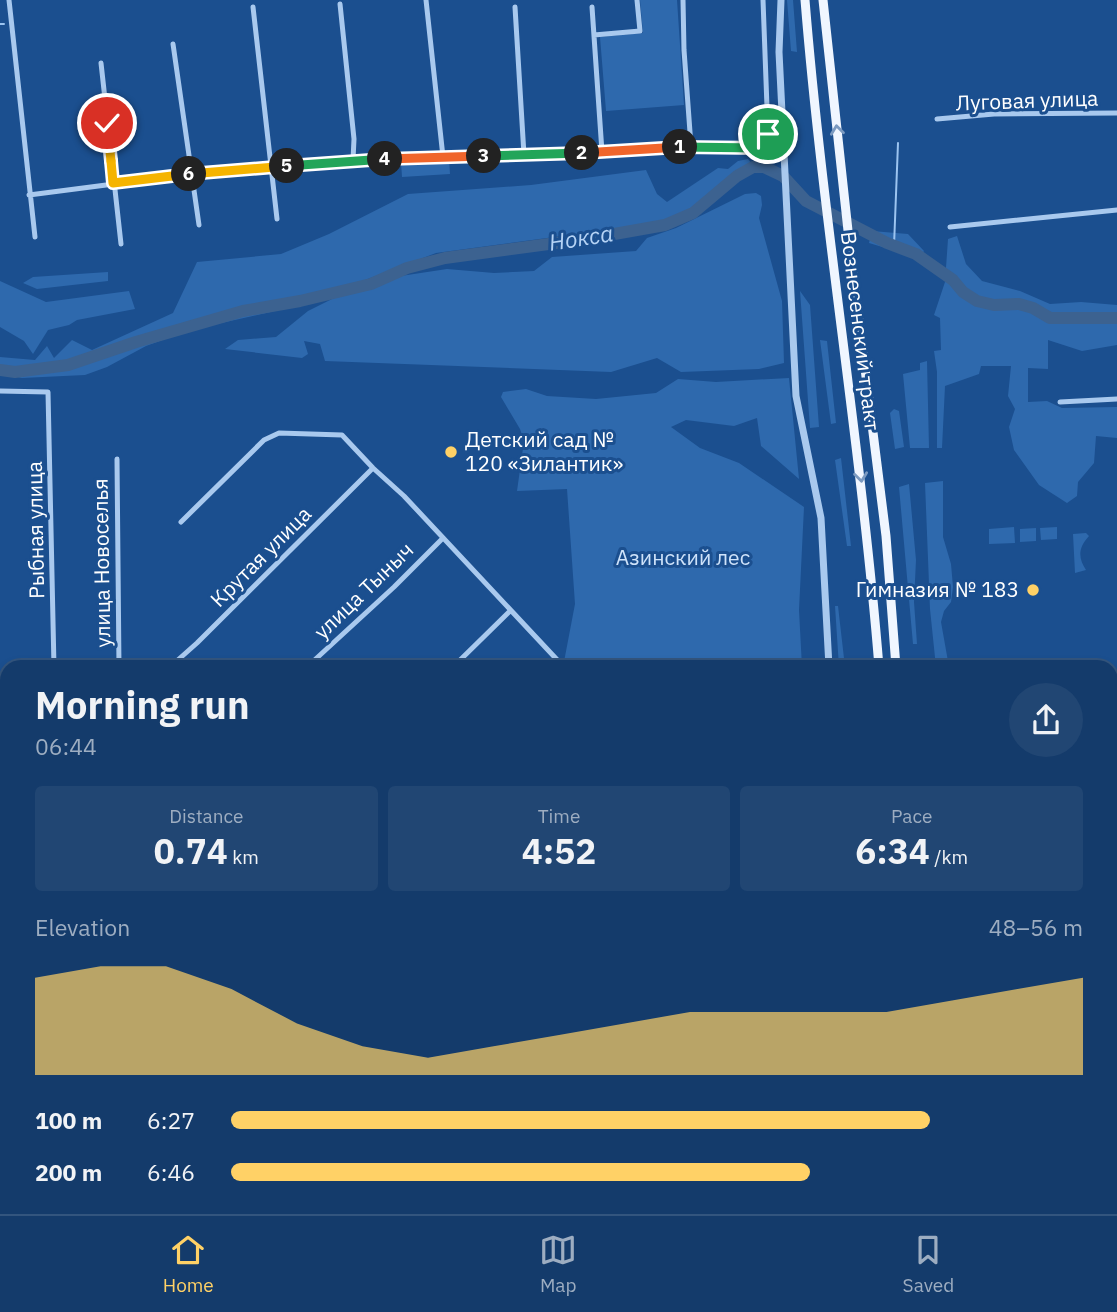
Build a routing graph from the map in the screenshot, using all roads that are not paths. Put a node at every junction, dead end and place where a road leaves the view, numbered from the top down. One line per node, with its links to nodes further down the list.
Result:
1 (9, 0): 26 (street)
2 (426, 0): 21 (street)
3 (637, 0): 13 (street)
4 (683, 0): 18 (street)
5 (763, 0): 18 (street)
6 (781, 0): 47 (street)
7 (805, 0): 48 (main road, Вознесенский тракт, one-way to 48)
8 (823, 0): 49 (main road, Вознесенский тракт, one-way to 8)
9 (340, 4): 22 (street)
10 (253, 6): 23 (street)
11 (514, 7): 20 (street)
12 (592, 7): 13 (street)
13 (594, 35): 19 (street)
14 (173, 44): 24 (street)
15 (101, 63): 25 (street)
16 (1117, 113): 17 (street, Луговая улица)
17 (937, 119)
18 (691, 146): 19 (street)
19 (602, 152): 20 (street)
20 (524, 155): 21 (street)
21 (443, 157): 22 (street)
22 (353, 160): 23 (street)
23 (271, 168): 24 (street); 28 (street)
24 (191, 174): 25 (street); 29 (street)
25 (113, 183): 26 (street); 32 (street)
26 (29, 195): 31 (street)
27 (1117, 210): 30 (street)
28 (277, 219)
29 (199, 225)
30 (950, 227)
31 (35, 237)
32 (121, 244)
33 (0, 391): 41 (street, Рыбная улица)
34 (1117, 399): 35 (street)
35 (1059, 402)
36 (117, 459): 42 (street, улица Новоселья)
37 (373, 468): 38 (street); 39 (street); 43 (street, Крутая улица)
38 (181, 522)
39 (443, 538): 40 (street); 44 (street, улица Тыныч)
40 (510, 611): 45 (street); 46 (street)
41 (54, 660)
42 (120, 660)
43 (178, 660)
44 (315, 660)
45 (460, 660)
46 (557, 660)
47 (829, 660)
48 (878, 660)
49 (895, 660)

